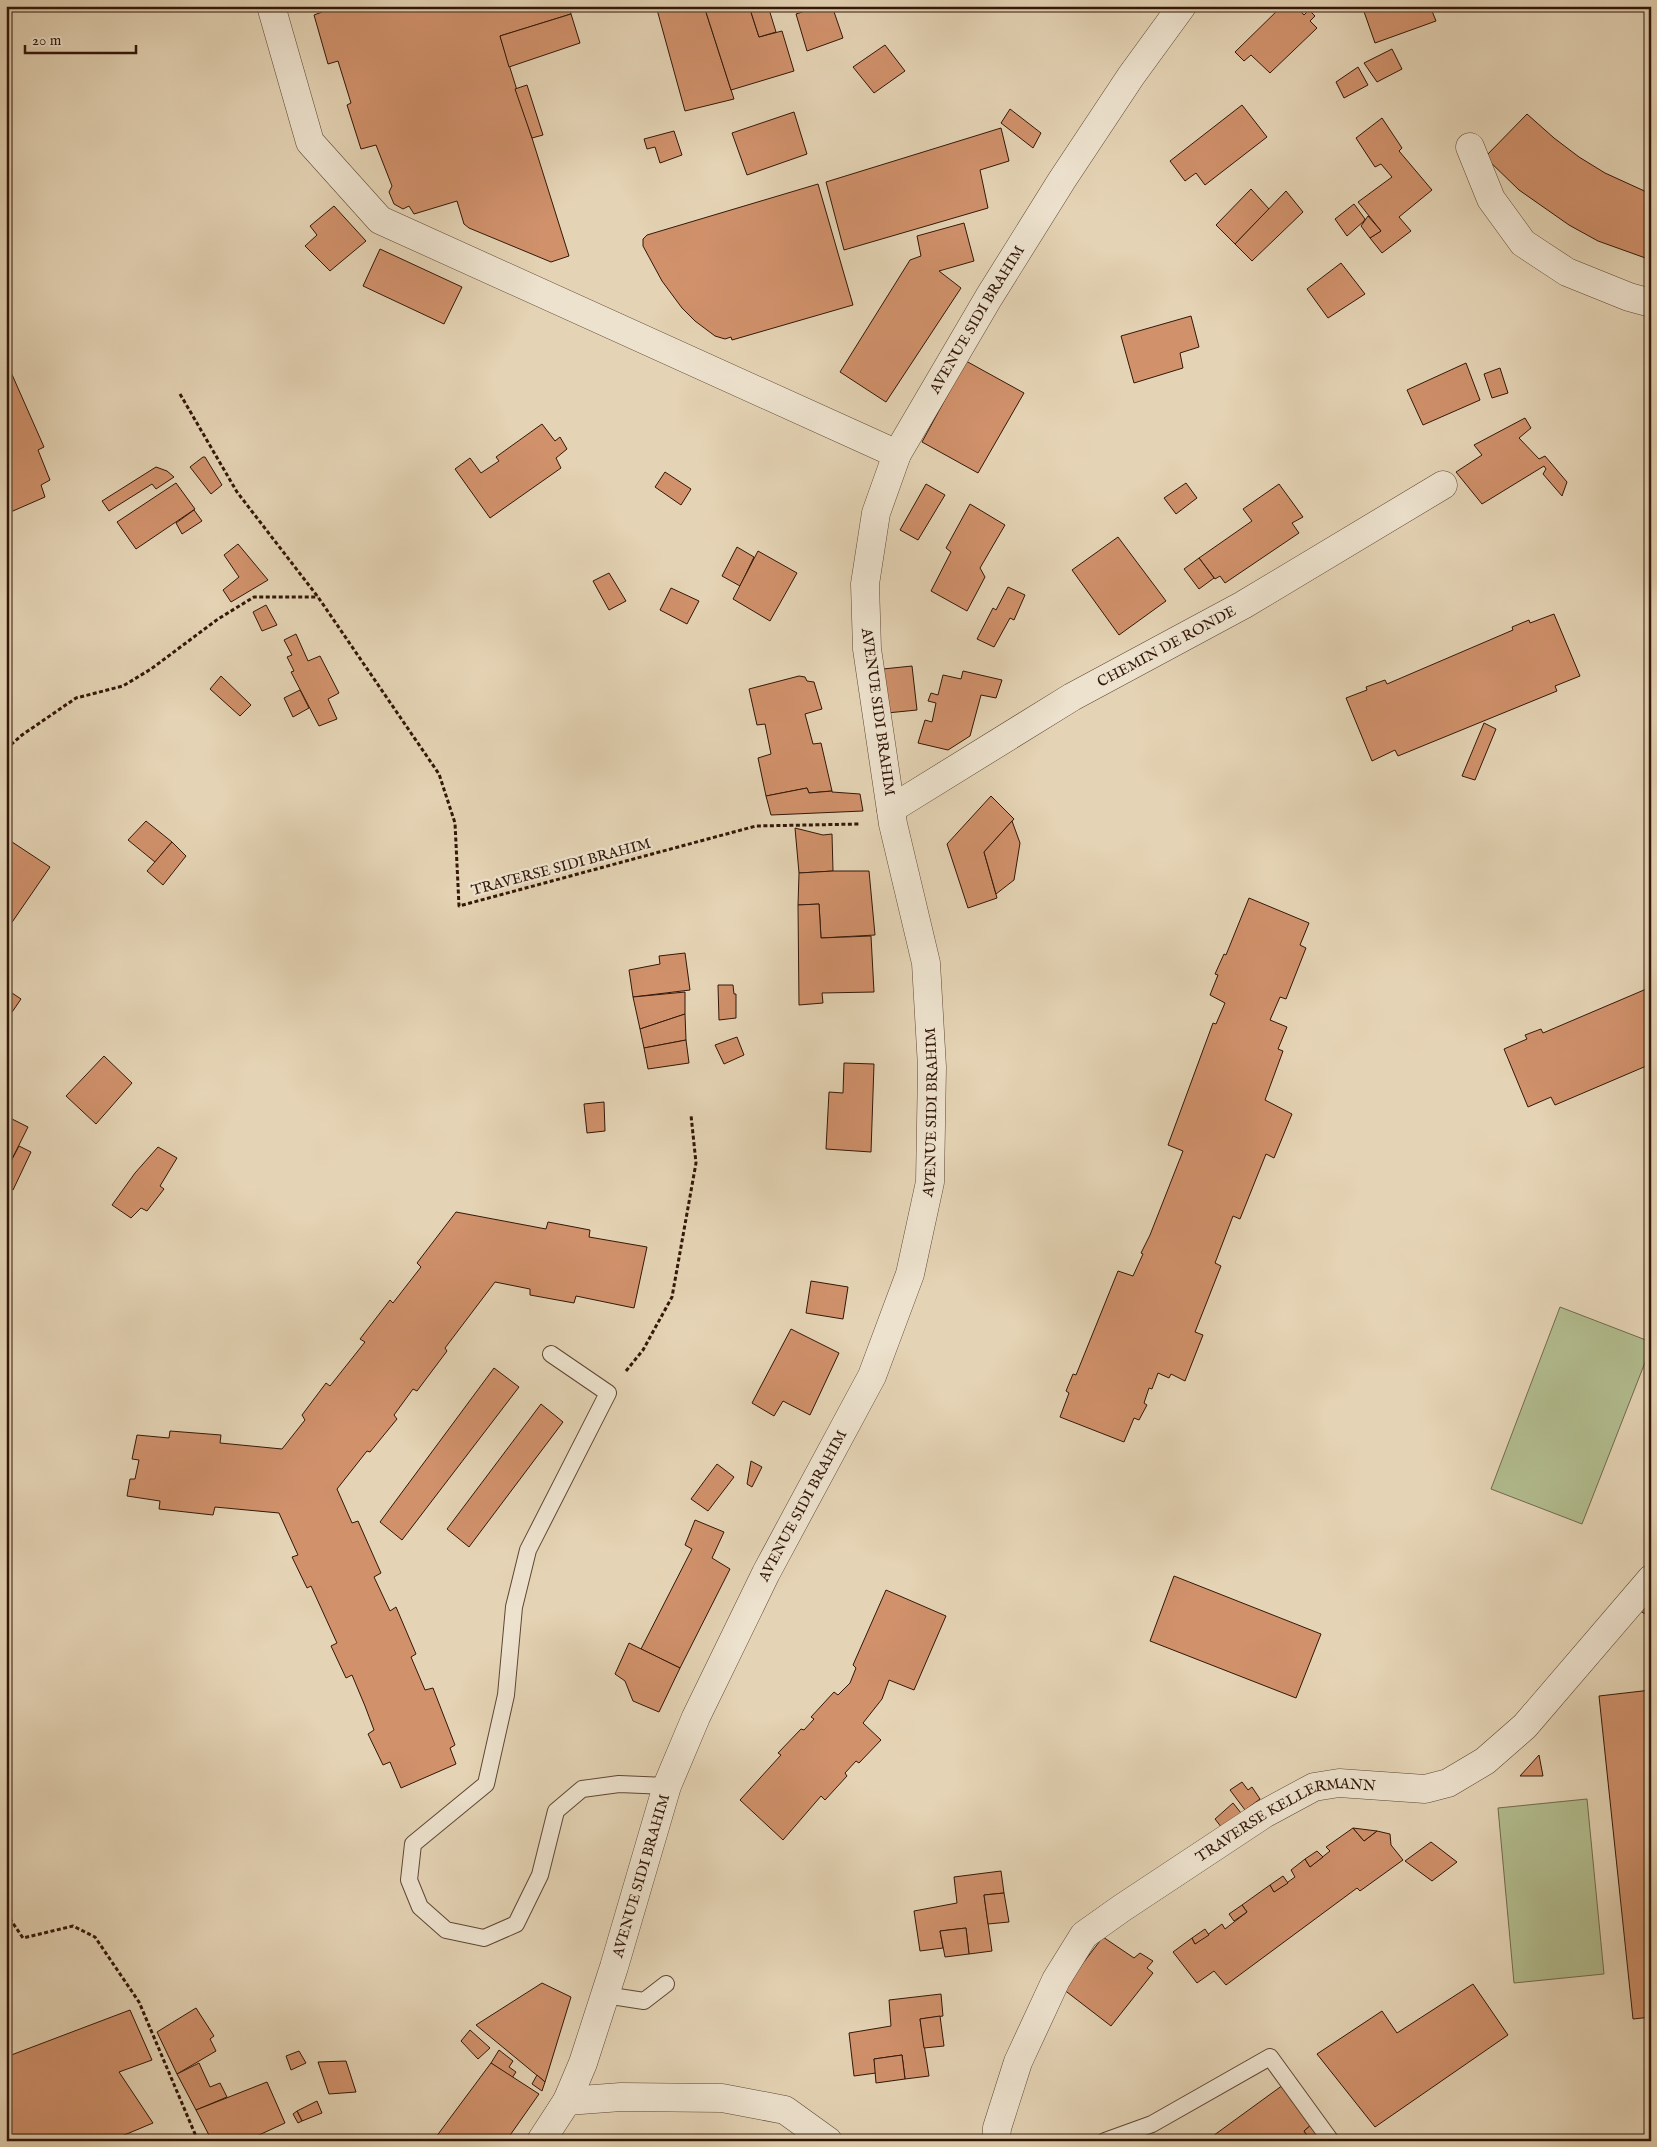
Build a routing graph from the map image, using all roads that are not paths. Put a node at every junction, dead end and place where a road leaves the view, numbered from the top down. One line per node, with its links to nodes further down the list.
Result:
1 (270, 6): 5 (street)
2 (1182, 6): 5 (street, AVENUE SIDI BRAHIM)
3 (1470, 147): 4 (street)
4 (1651, 303)
5 (897, 454): 7 (street, AVENUE SIDI BRAHIM)
6 (1443, 484): 7 (street, CHEMIN DE RONDE)
7 (892, 816): 10 (street, AVENUE SIDI BRAHIM)
8 (551, 1354): 10 (lane)
9 (1651, 1579): 16 (street, TRAVERSE KELLERMANN)
10 (667, 1786): 12 (street, AVENUE SIDI BRAHIM)
11 (666, 1984): 12 (lane)
12 (605, 1995): 13 (street, AVENUE SIDI BRAHIM)
13 (567, 2101): 14 (street, AVENUE SIDI BRAHIM); 15 (street)
14 (541, 2141)
15 (828, 2141)
16 (996, 2141)
17 (1106, 2141): 18 (lane)
18 (1331, 2141)

